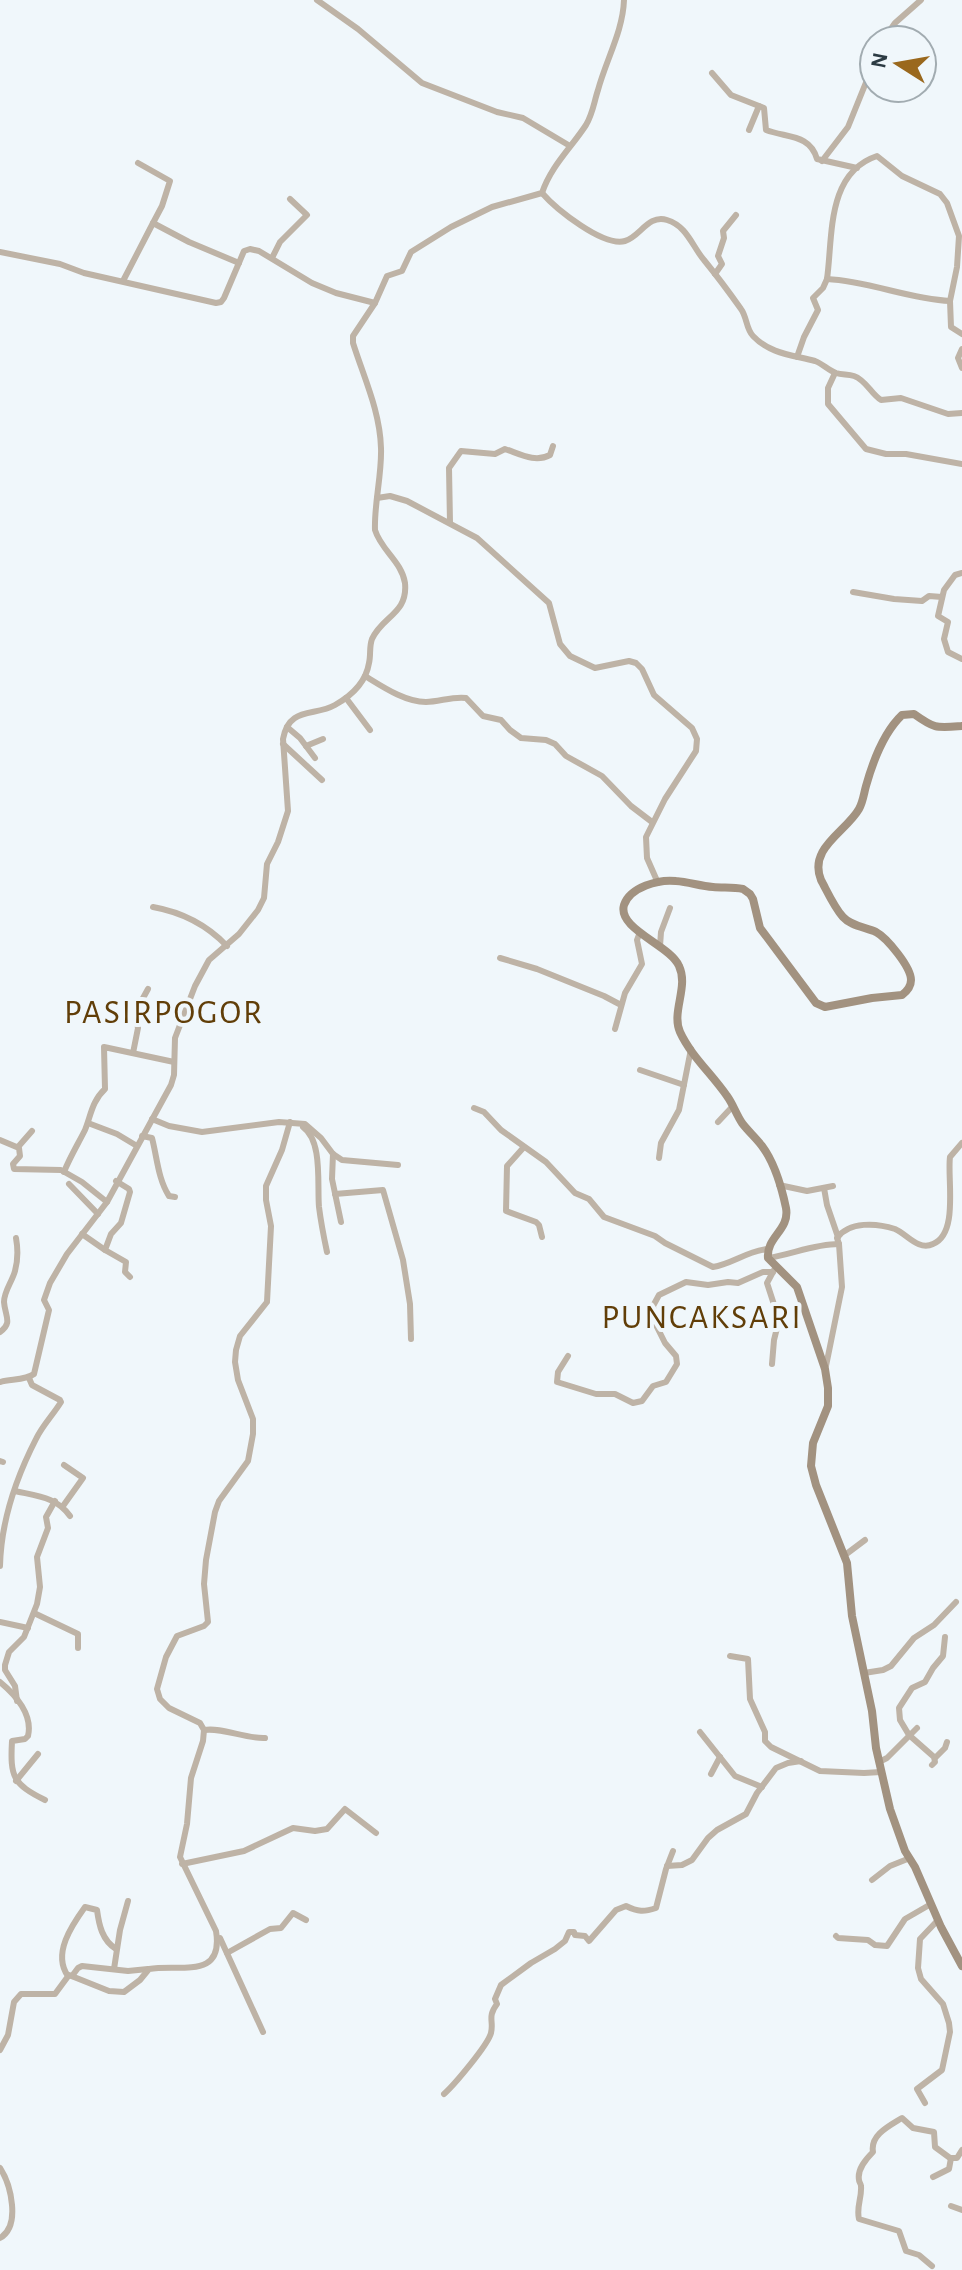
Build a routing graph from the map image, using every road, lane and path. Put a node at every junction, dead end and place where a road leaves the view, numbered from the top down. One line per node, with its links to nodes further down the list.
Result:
1 (317, 0): 9 (street)
2 (624, 0): 9 (street)
3 (921, 0): 4 (street)
4 (894, 24)
5 (712, 73): 7 (street)
6 (858, 102): 10 (street)
7 (759, 106): 8 (street); 10 (street)
8 (749, 130)
9 (570, 146): 13 (street)
10 (822, 161): 12 (street)
11 (138, 163): 16 (street)
12 (857, 168): 21 (street); 23 (street)
13 (542, 193): 20 (street); 24 (street)
14 (290, 199): 18 (street)
15 (736, 215): 20 (street)
16 (153, 223): 19 (street); 22 (street)
17 (0, 252): 22 (street)
18 (272, 258): 19 (street); 24 (street)
19 (239, 263): 22 (street)
20 (715, 274): 27 (street)
21 (827, 279): 23 (street); 27 (street)
22 (123, 281)
23 (950, 301): 25 (street)
24 (375, 303): 33 (street)
25 (962, 334)
26 (962, 349): 28 (street)
27 (797, 357): 29 (street)
28 (962, 368)
29 (835, 373): 30 (street); 32 (street)
30 (962, 413)
31 (553, 446): 34 (street)
32 (962, 464)
33 (377, 498): 34 (street); 39 (street)
34 (450, 523): 49 (street)
35 (962, 573): 37 (street)
36 (853, 592): 37 (street)
37 (942, 597): 38 (street)
38 (962, 659)
39 (365, 676): 40 (street); 49 (street)
40 (346, 698): 42 (street); 43 (street)
41 (962, 726): 50 (main road)
42 (287, 727): 45 (street); 46 (street)
43 (370, 730)
44 (323, 739): 46 (street)
45 (283, 744): 48 (street); 54 (street)
46 (306, 746): 47 (street)
47 (315, 758)
48 (322, 780)
49 (652, 822): 50 (street)
50 (658, 883): 53 (main road)
51 (153, 907): 54 (street)
52 (670, 908): 55 (street)
53 (640, 932): 55 (main road); 58 (street)
54 (227, 946): 62 (street)
55 (660, 946): 60 (main road)
56 (500, 958): 58 (street)
57 (148, 989): 61 (street)
58 (621, 1005): 59 (street)
59 (615, 1029)
60 (691, 1049): 64 (street); 65 (main road)
61 (133, 1053): 62 (street); 69 (street)
62 (174, 1062): 67 (street)
63 (640, 1070): 64 (street)
64 (684, 1085): 79 (street)
65 (732, 1107): 68 (street); 84 (main road)
66 (474, 1108): 77 (street)
67 (152, 1119): 70 (street); 72 (street)
68 (718, 1122)
69 (88, 1123): 75 (street); 81 (street)
70 (293, 1123): 78 (street); 97 (street); 128 (street)
71 (32, 1131): 76 (street)
72 (142, 1136): 75 (street); 88 (street)
73 (0, 1140): 76 (street)
74 (962, 1143): 95 (street)
75 (137, 1146): 82 (street)
76 (18, 1147): 81 (street)
77 (524, 1147): 93 (street); 98 (street)
78 (333, 1154): 80 (street); 87 (street)
79 (659, 1158)
80 (398, 1165)
81 (64, 1172): 89 (street)
82 (116, 1181): 89 (street); 96 (street)
83 (69, 1184): 90 (street)
84 (779, 1185): 86 (street); 98 (main road)
85 (833, 1186): 86 (street)
86 (824, 1188): 95 (street)
87 (335, 1194): 91 (street); 103 (street)
88 (175, 1197)
89 (107, 1202): 90 (street)
90 (98, 1214): 92 (street)
91 (341, 1222)
92 (82, 1234): 96 (street); 107 (street)
93 (542, 1237)
94 (16, 1238): 101 (street)
95 (839, 1240): 98 (street); 106 (street)
96 (105, 1250): 100 (street)
97 (327, 1252)
98 (768, 1253): 99 (main road)
99 (774, 1269): 104 (street); 105 (street); 106 (main road)
100 (130, 1277)
101 (3, 1293): 102 (street)
102 (0, 1332)
103 (411, 1339)
104 (568, 1356)
105 (772, 1364)
106 (825, 1369): 115 (main road)
107 (29, 1378): 108 (street); 110 (street)
108 (0, 1382)
109 (64, 1465): 112 (street)
110 (15, 1491): 111 (street); 116 (street)
111 (55, 1501): 112 (street); 118 (street)
112 (63, 1506): 113 (street)
113 (70, 1516)
114 (865, 1540): 115 (street)
115 (845, 1555): 124 (main road)
116 (0, 1566)
117 (956, 1602): 124 (street)
118 (34, 1613): 120 (street); 122 (street)
119 (0, 1622): 120 (street)
120 (28, 1628): 126 (street)
121 (945, 1637): 130 (street)
122 (78, 1648)
123 (730, 1656): 135 (street)
124 (864, 1673): 136 (main road)
125 (0, 1682): 126 (street)
126 (17, 1701): 138 (street)
127 (917, 1728): 130 (street)
128 (204, 1730): 131 (street); 146 (street)
129 (700, 1732): 134 (street)
130 (909, 1735): 132 (street); 136 (street)
131 (265, 1738)
132 (947, 1742)
133 (38, 1754): 138 (street)
134 (720, 1757): 137 (street); 139 (street)
135 (801, 1761): 136 (street); 139 (street)
136 (880, 1767): 145 (main road)
137 (711, 1774)
138 (16, 1781): 140 (street)
139 (762, 1787): 142 (street)
140 (45, 1800)
141 (742, 1802): 142 (street)
142 (752, 1803): 147 (street)
143 (376, 1833): 146 (street)
144 (673, 1851): 147 (street)
145 (910, 1858): 148 (street); 150 (main road)
146 (182, 1864): 153 (street)
147 (667, 1866): 165 (street)
148 (872, 1880)
149 (128, 1901): 155 (street)
150 (931, 1904): 152 (main road); 154 (street)
151 (306, 1920): 156 (street)
152 (938, 1920): 157 (main road); 166 (street)
153 (216, 1931): 156 (street); 159 (street)
154 (836, 1936)
155 (116, 1949): 158 (street); 160 (street)
156 (227, 1953): 163 (street)
157 (962, 1966)
158 (114, 1969): 159 (street); 160 (street)
159 (148, 1969): 160 (street)
160 (70, 1976): 161 (street)
161 (9, 2027): 162 (street); 164 (street)
162 (0, 2029)
163 (263, 2032)
164 (0, 2050)
165 (444, 2094)
166 (925, 2103)
167 (962, 2150): 168 (street)
168 (951, 2158): 170 (street); 174 (street)
169 (0, 2168): 173 (street)
170 (933, 2177)
171 (951, 2206): 172 (street)
172 (962, 2210)
173 (0, 2238)
174 (932, 2266)

